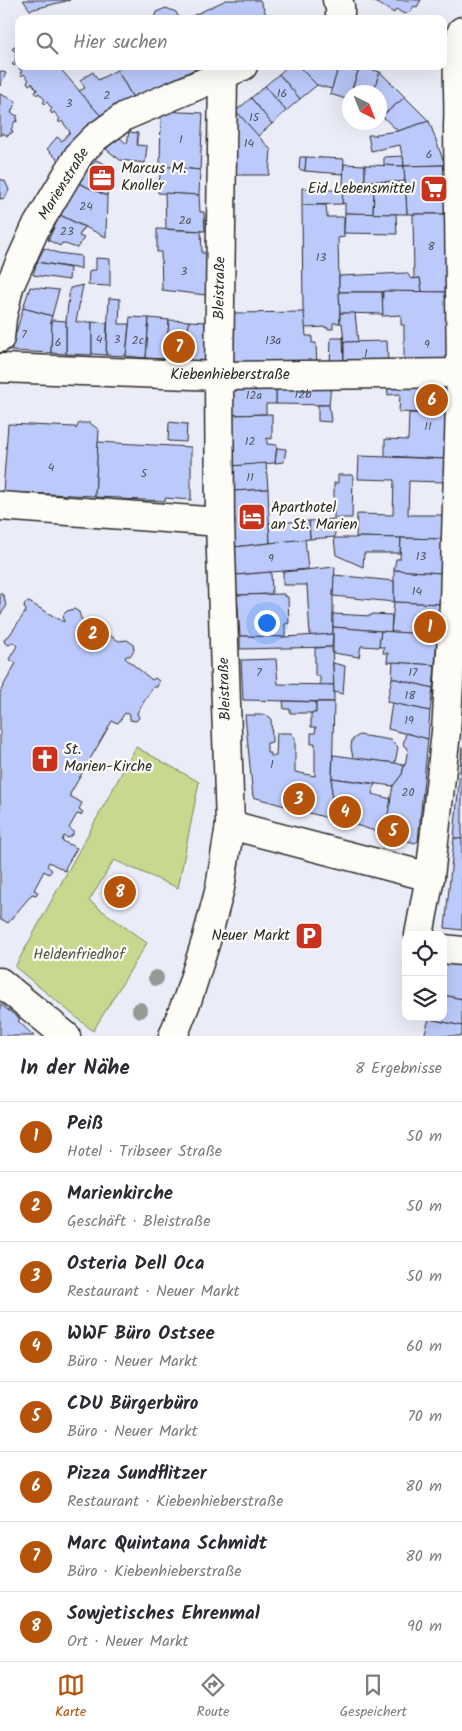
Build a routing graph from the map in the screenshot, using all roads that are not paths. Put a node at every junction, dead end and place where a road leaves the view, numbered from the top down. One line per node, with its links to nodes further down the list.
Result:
1 (337, 0): 2 (street)
2 (340, 15)
3 (456, 46): 7 (street)
4 (233, 71): 5 (street, Marienstraße); 8 (street, Bleistraße)
5 (0, 338)
6 (0, 368): 8 (street, Kiebenhieberstraße)
7 (461, 373): 8 (street, Kiebenhieberstraße); 11 (street)
8 (219, 376): 10 (street, Bleistraße)
9 (0, 506): 10 (street)
10 (220, 522): 12 (street, Bleistraße)
11 (454, 732): 13 (street)
12 (230, 826): 13 (street); 19 (street)
13 (430, 877): 14 (street)
14 (420, 931)
15 (447, 949): 16 (street)
16 (462, 951)
17 (0, 982): 18 (street)
18 (66, 1036)
19 (173, 1036)

